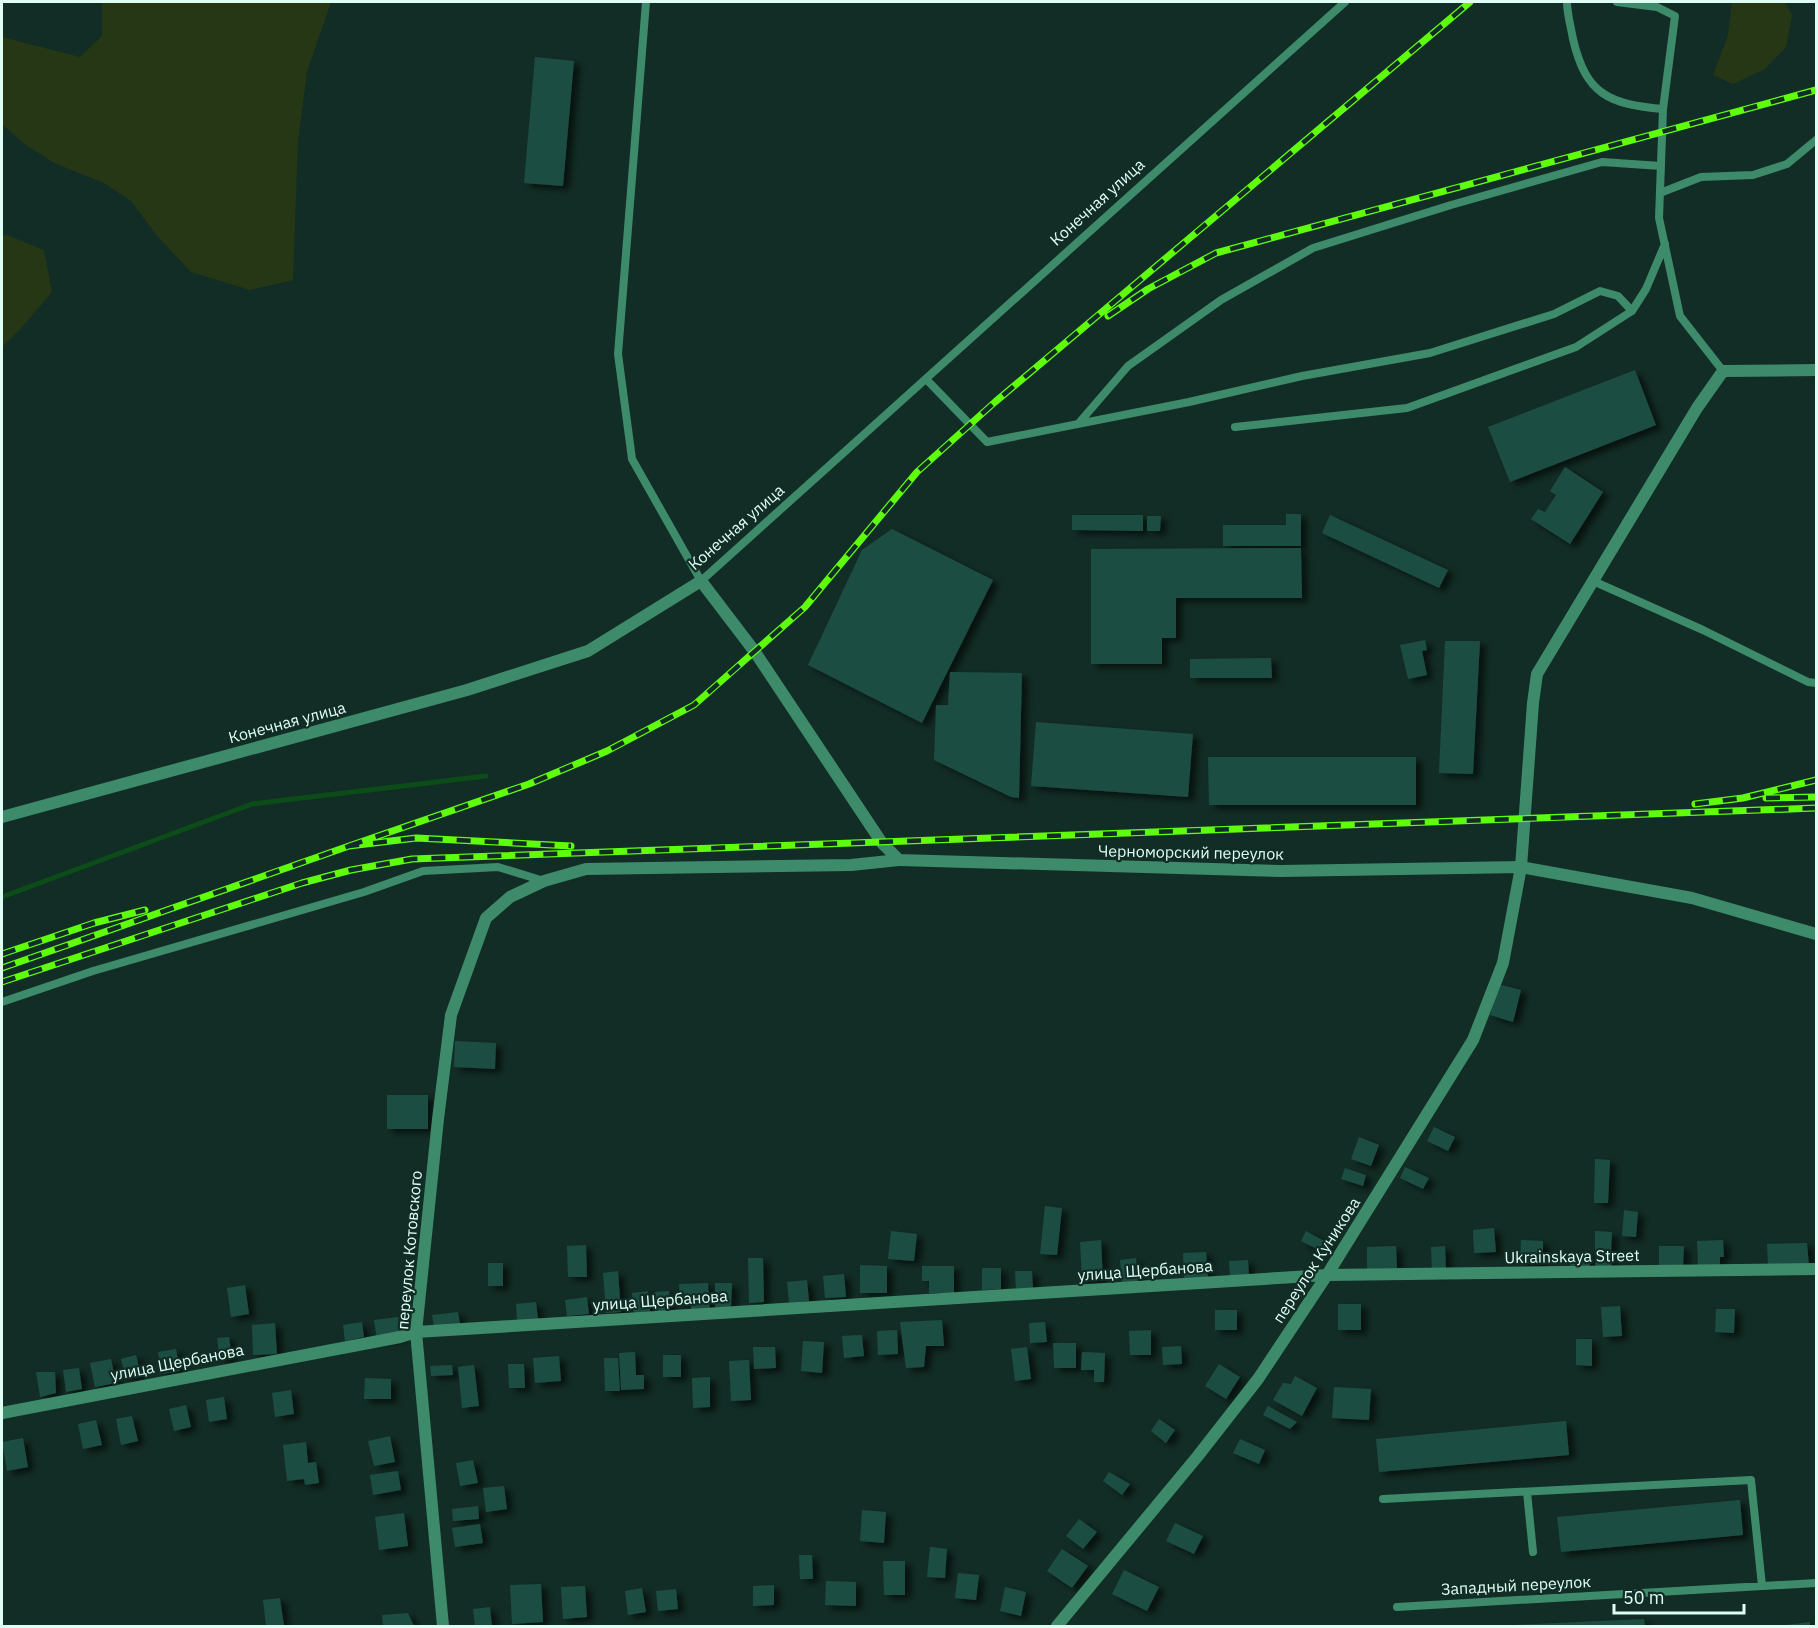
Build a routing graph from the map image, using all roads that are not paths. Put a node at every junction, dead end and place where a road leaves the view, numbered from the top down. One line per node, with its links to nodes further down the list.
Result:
1 (646, 2): 17 (lane)
2 (1345, 2): 14 (lane, Конечная улица)
3 (1567, 2): 6 (lane)
4 (1617, 2): 5 (lane)
5 (1658, 4): 6 (lane)
6 (1663, 110): 8 (lane)
7 (1816, 140): 9 (lane)
8 (1661, 166): 9 (lane); 15 (lane)
9 (1660, 193): 10 (lane)
10 (1665, 244): 11 (lane); 13 (lane)
11 (1632, 311): 15 (lane); 16 (lane)
12 (1816, 370): 13 (street)
13 (1723, 371): 18 (street, переулок Куникова)
14 (926, 379): 15 (lane); 17 (lane, Конечная улица)
15 (1078, 424)
16 (1235, 427)
17 (701, 581): 20 (street, Конечная улица); 21 (street)
18 (1593, 581): 19 (lane); 22 (street, переулок Куникова)
19 (1816, 683)
20 (2, 817)
21 (899, 860): 22 (street, Черноморский переулок); 23 (street, Черноморский переулок)
22 (1521, 867): 25 (street, Черноморский переулок); 28 (street, переулок Куникова)
23 (544, 880): 24 (street, Черноморский переулок); 26 (lane)
24 (486, 918): 29 (street, переулок Котовского)
25 (1816, 934)
26 (2, 1002)
27 (1816, 1269): 28 (street, Ukrainskaya Street)
28 (1328, 1275): 29 (street, улица Щербанова); 38 (street, переулок Куникова)
29 (416, 1332): 30 (street, улица Щербанова); 37 (street, переулок Котовского)
30 (2, 1413)
31 (1527, 1492): 32 (lane); 33 (lane); 35 (lane)
32 (1383, 1499)
33 (1533, 1552)
34 (1816, 1583): 35 (lane, Западный переулок)
35 (1762, 1586): 36 (lane, Западный переулок)
36 (1397, 1606)
37 (443, 1626)
38 (1057, 1626)

